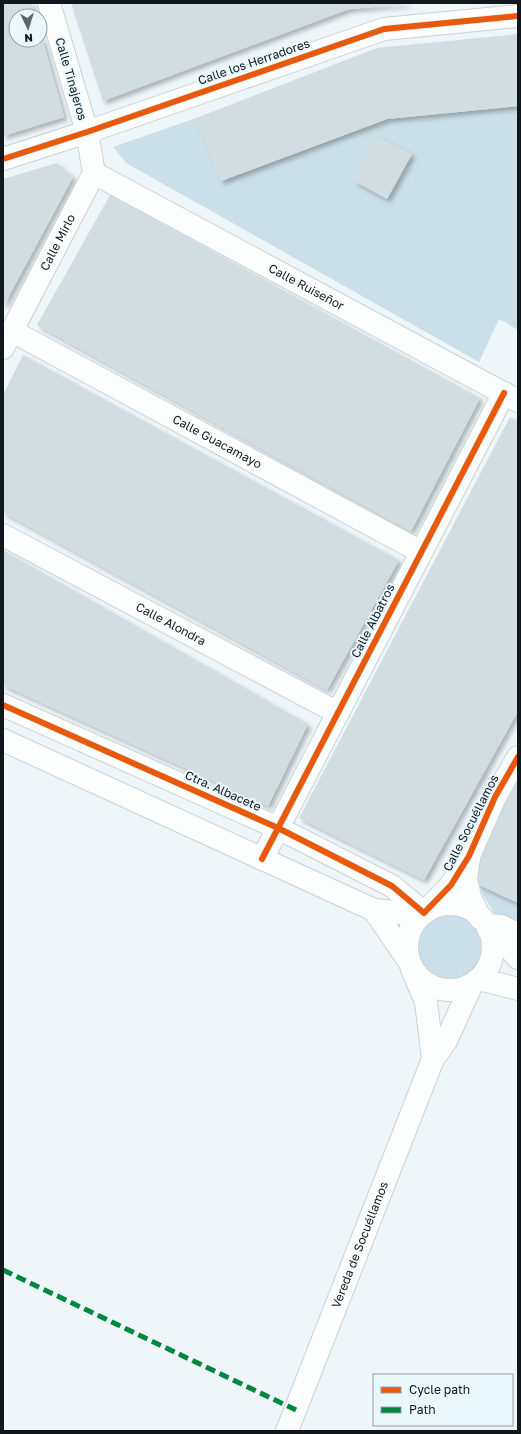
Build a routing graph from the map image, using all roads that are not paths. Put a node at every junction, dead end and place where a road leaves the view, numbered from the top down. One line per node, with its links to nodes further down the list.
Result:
1 (49, 3): 3 (main road, Calle Tinajeros)
2 (518, 16): 3 (main road, Calle los Herradores)
3 (87, 132): 4 (main road, Calle los Herradores); 5 (main road)
4 (3, 159)
5 (94, 173): 6 (main road, Calle Mirlo); 7 (main road, Calle Ruiseñor)
6 (7, 340): 9 (main road, Calle Guacamayo)
7 (511, 397): 9 (main road, Calle Albatros)
8 (3, 535): 11 (main road, Calle Alondra)
9 (421, 552): 11 (main road, Calle Albatros)
10 (3, 705): 14 (main road, Ctra. Albacete)
11 (338, 713): 14 (main road, Calle Albatros)
12 (3, 740): 16 (main road)
13 (518, 757): 15 (main road, Calle Socuéllamos)
14 (278, 828): 16 (main road, Calle Albatros); 18 (main road, Ctra. Albacete)
15 (469, 856): 18 (main road, Calle Socuéllamos); 19 (main road, Calle Socuéllamos)
16 (262, 859): 17 (main road)
17 (374, 910): 18 (main road); 22 (main road)
18 (422, 915): 19 (main road); 22 (main road)
19 (485, 924): 20 (main road); 21 (main road); 23 (main road)
20 (518, 934)
21 (518, 958)
22 (410, 965): 23 (main road); 25 (main road, Vereda de Socuéllamos)
23 (475, 982): 24 (main road); 25 (main road, Vereda de Socuéllamos)
24 (518, 990)
25 (433, 1059): 26 (main road, Vereda de Socuéllamos)
26 (287, 1431)

